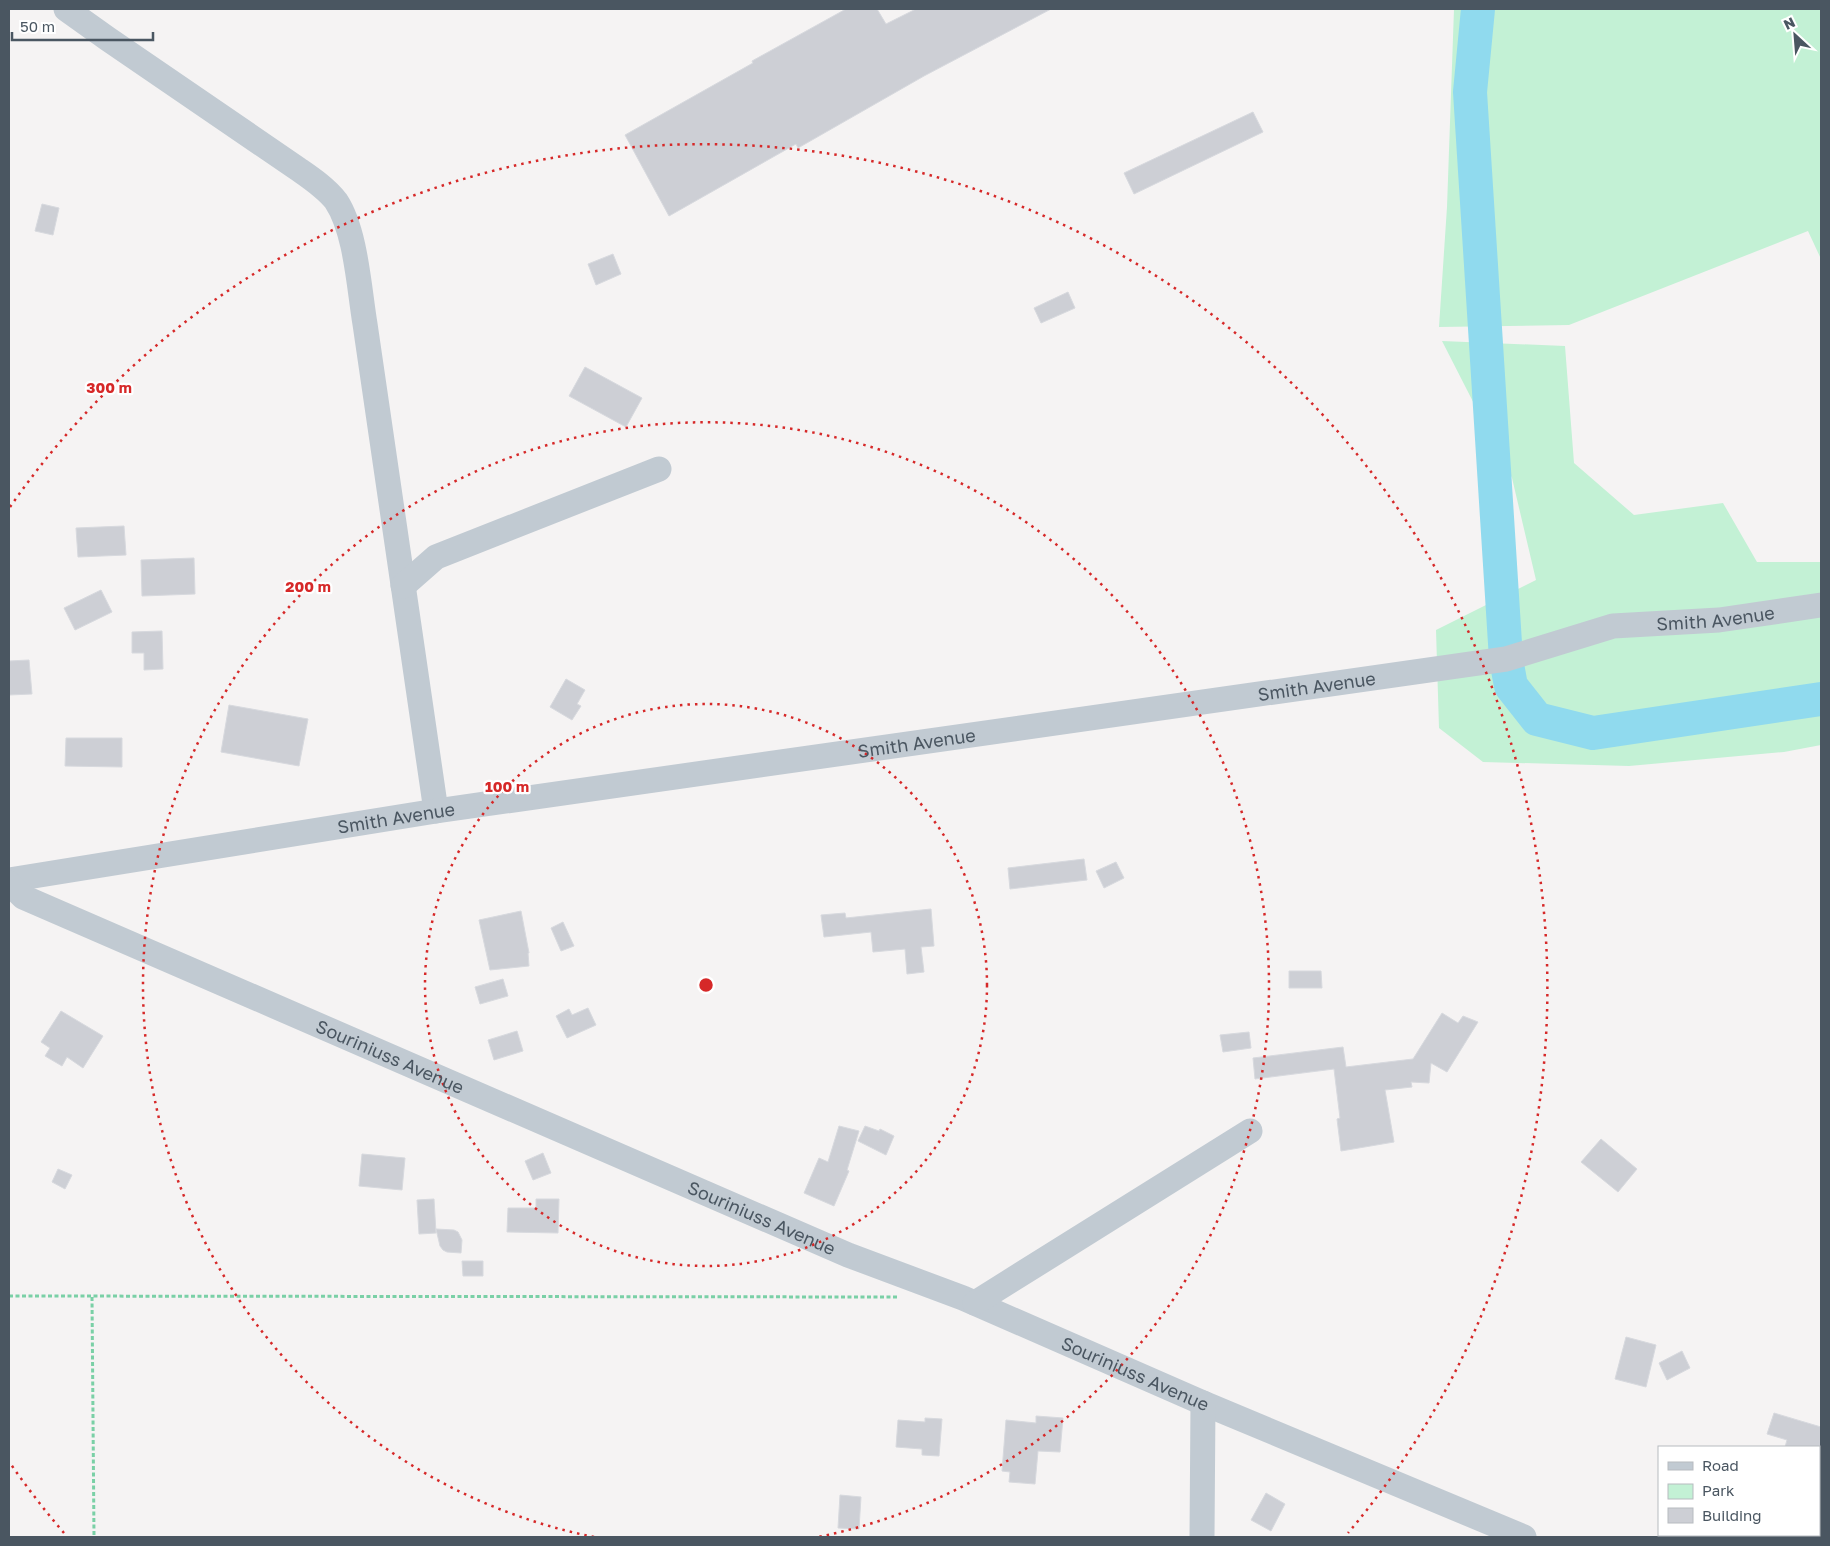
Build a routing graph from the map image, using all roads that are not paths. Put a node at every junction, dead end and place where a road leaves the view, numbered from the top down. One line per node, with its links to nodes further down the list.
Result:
1 (66, 9): 3 (street)
2 (659, 469): 3 (street)
3 (403, 586): 5 (street)
4 (1821, 605): 5 (street, Smith Avenue)
5 (436, 811): 6 (street, Smith Avenue)
6 (9, 881): 8 (street, Souriniuss Avenue)
7 (1250, 1131): 8 (street)
8 (975, 1303): 9 (street, Souriniuss Avenue)
9 (1203, 1403): 10 (street); 11 (street, Souriniuss Avenue)
10 (1202, 1537)
11 (1524, 1537)

